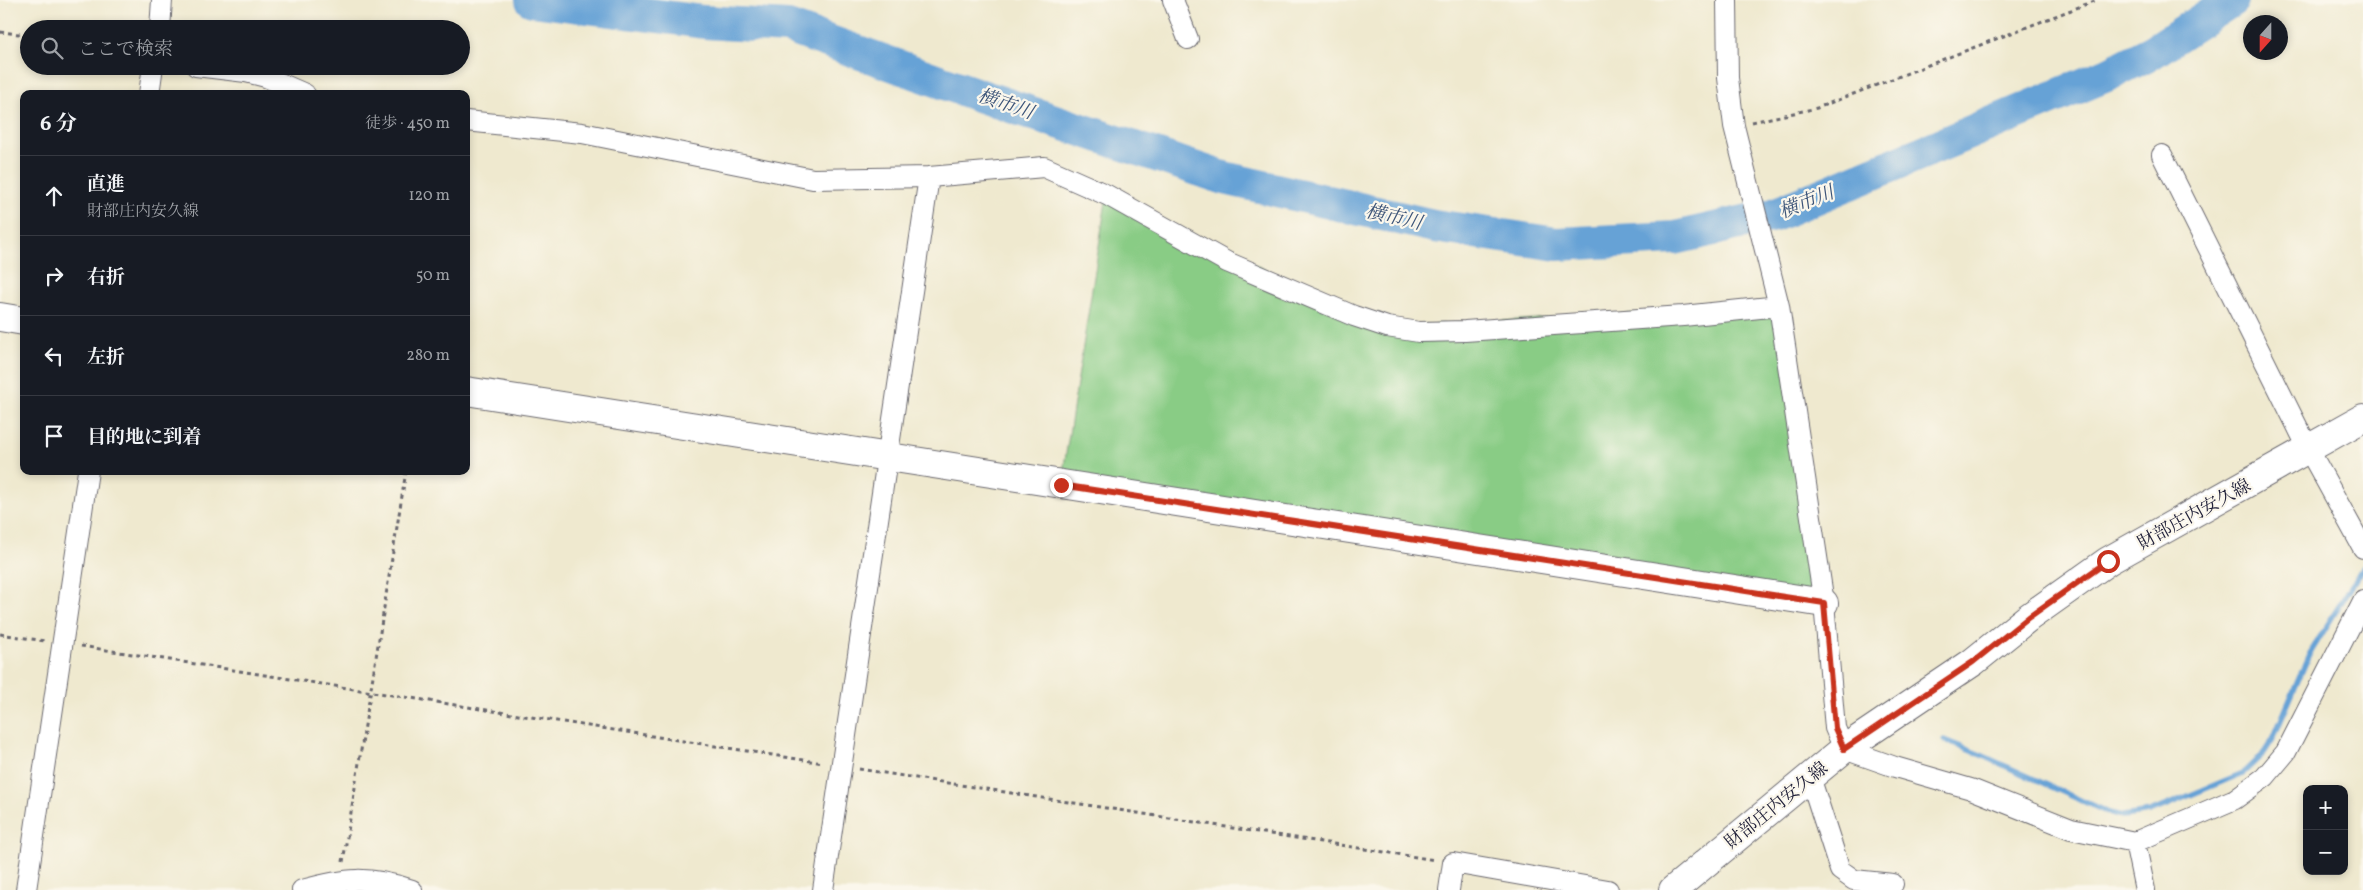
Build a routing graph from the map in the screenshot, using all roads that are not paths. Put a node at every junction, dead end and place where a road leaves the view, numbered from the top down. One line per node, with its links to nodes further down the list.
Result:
1 (162, 0): 4 (street)
2 (1173, 0): 5 (street)
3 (1727, 0): 13 (street)
4 (161, 20)
5 (1188, 39)
6 (152, 75): 8 (street)
7 (257, 75): 9 (street)
8 (150, 90)
9 (295, 90)
10 (470, 121): 12 (street)
11 (2162, 156): 18 (street)
12 (929, 177): 13 (street); 19 (street)
13 (1776, 298): 23 (street)
14 (0, 317): 15 (street)
15 (20, 320)
16 (470, 392): 19 (street)
17 (2363, 418): 18 (street, 財部庄内安久線)
18 (2308, 450): 21 (street); 24 (street, 財部庄内安久線)
19 (888, 457): 23 (street); 31 (street)
20 (87, 475): 28 (street)
21 (2363, 548)
22 (2363, 601): 26 (street)
23 (1824, 603): 24 (street)
24 (1844, 749): 25 (street, 財部庄内安久線); 26 (street)
25 (1810, 777): 27 (street); 34 (street, 財部庄内安久線)
26 (2135, 842): 35 (street)
27 (1893, 884)
28 (26, 890)
29 (302, 890): 30 (street)
30 (412, 890)
31 (823, 890)
32 (1449, 890): 33 (street)
33 (1608, 890)
34 (1673, 890)
35 (2146, 890)

